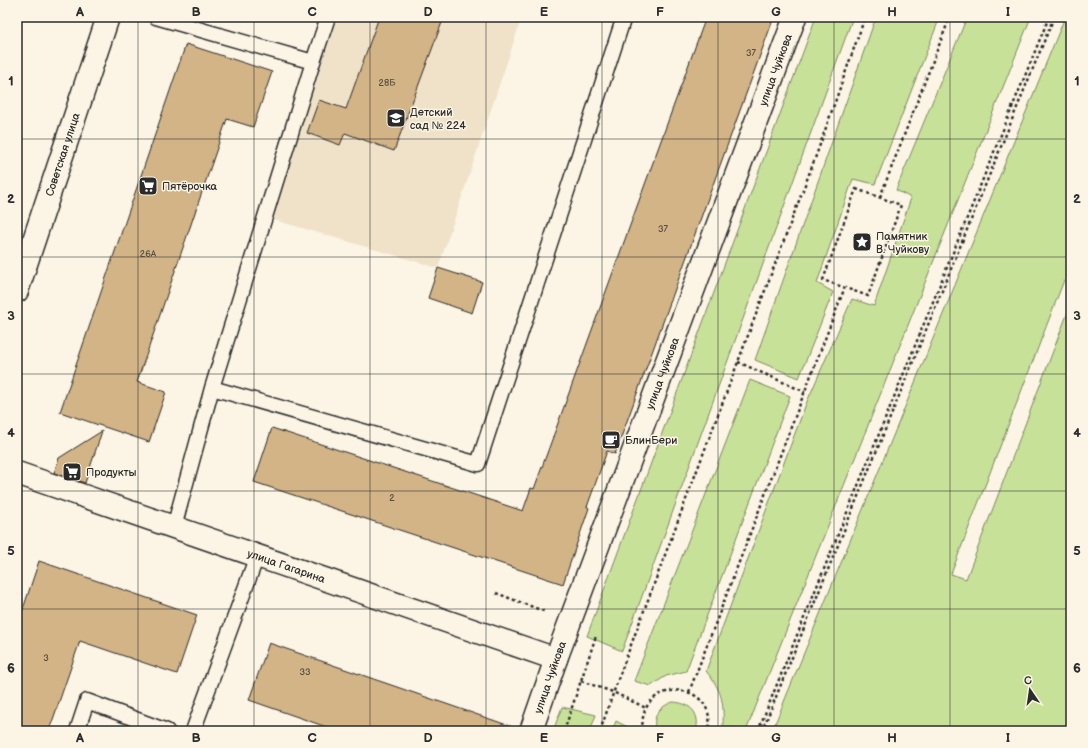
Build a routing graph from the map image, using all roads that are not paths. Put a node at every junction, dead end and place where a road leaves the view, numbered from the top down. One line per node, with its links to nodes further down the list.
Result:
1 (108, 17): 7 (street, Советская улица)
2 (156, 17): 6 (lane)
3 (328, 17): 6 (lane)
4 (624, 17): 8 (lane)
5 (796, 17): 12 (street, улица Чуйкова)
6 (313, 62): 8 (lane)
7 (17, 291)
8 (212, 388): 10 (lane)
9 (17, 473): 10 (street, улица Гагарина)
10 (174, 527): 11 (street, улица Гагарина)
11 (257, 556): 12 (street, улица Гагарина); 15 (lane)
12 (556, 659): 16 (street, улица Чуйкова)
13 (77, 731): 14 (lane)
14 (167, 731)
15 (193, 731)
16 (531, 731)

